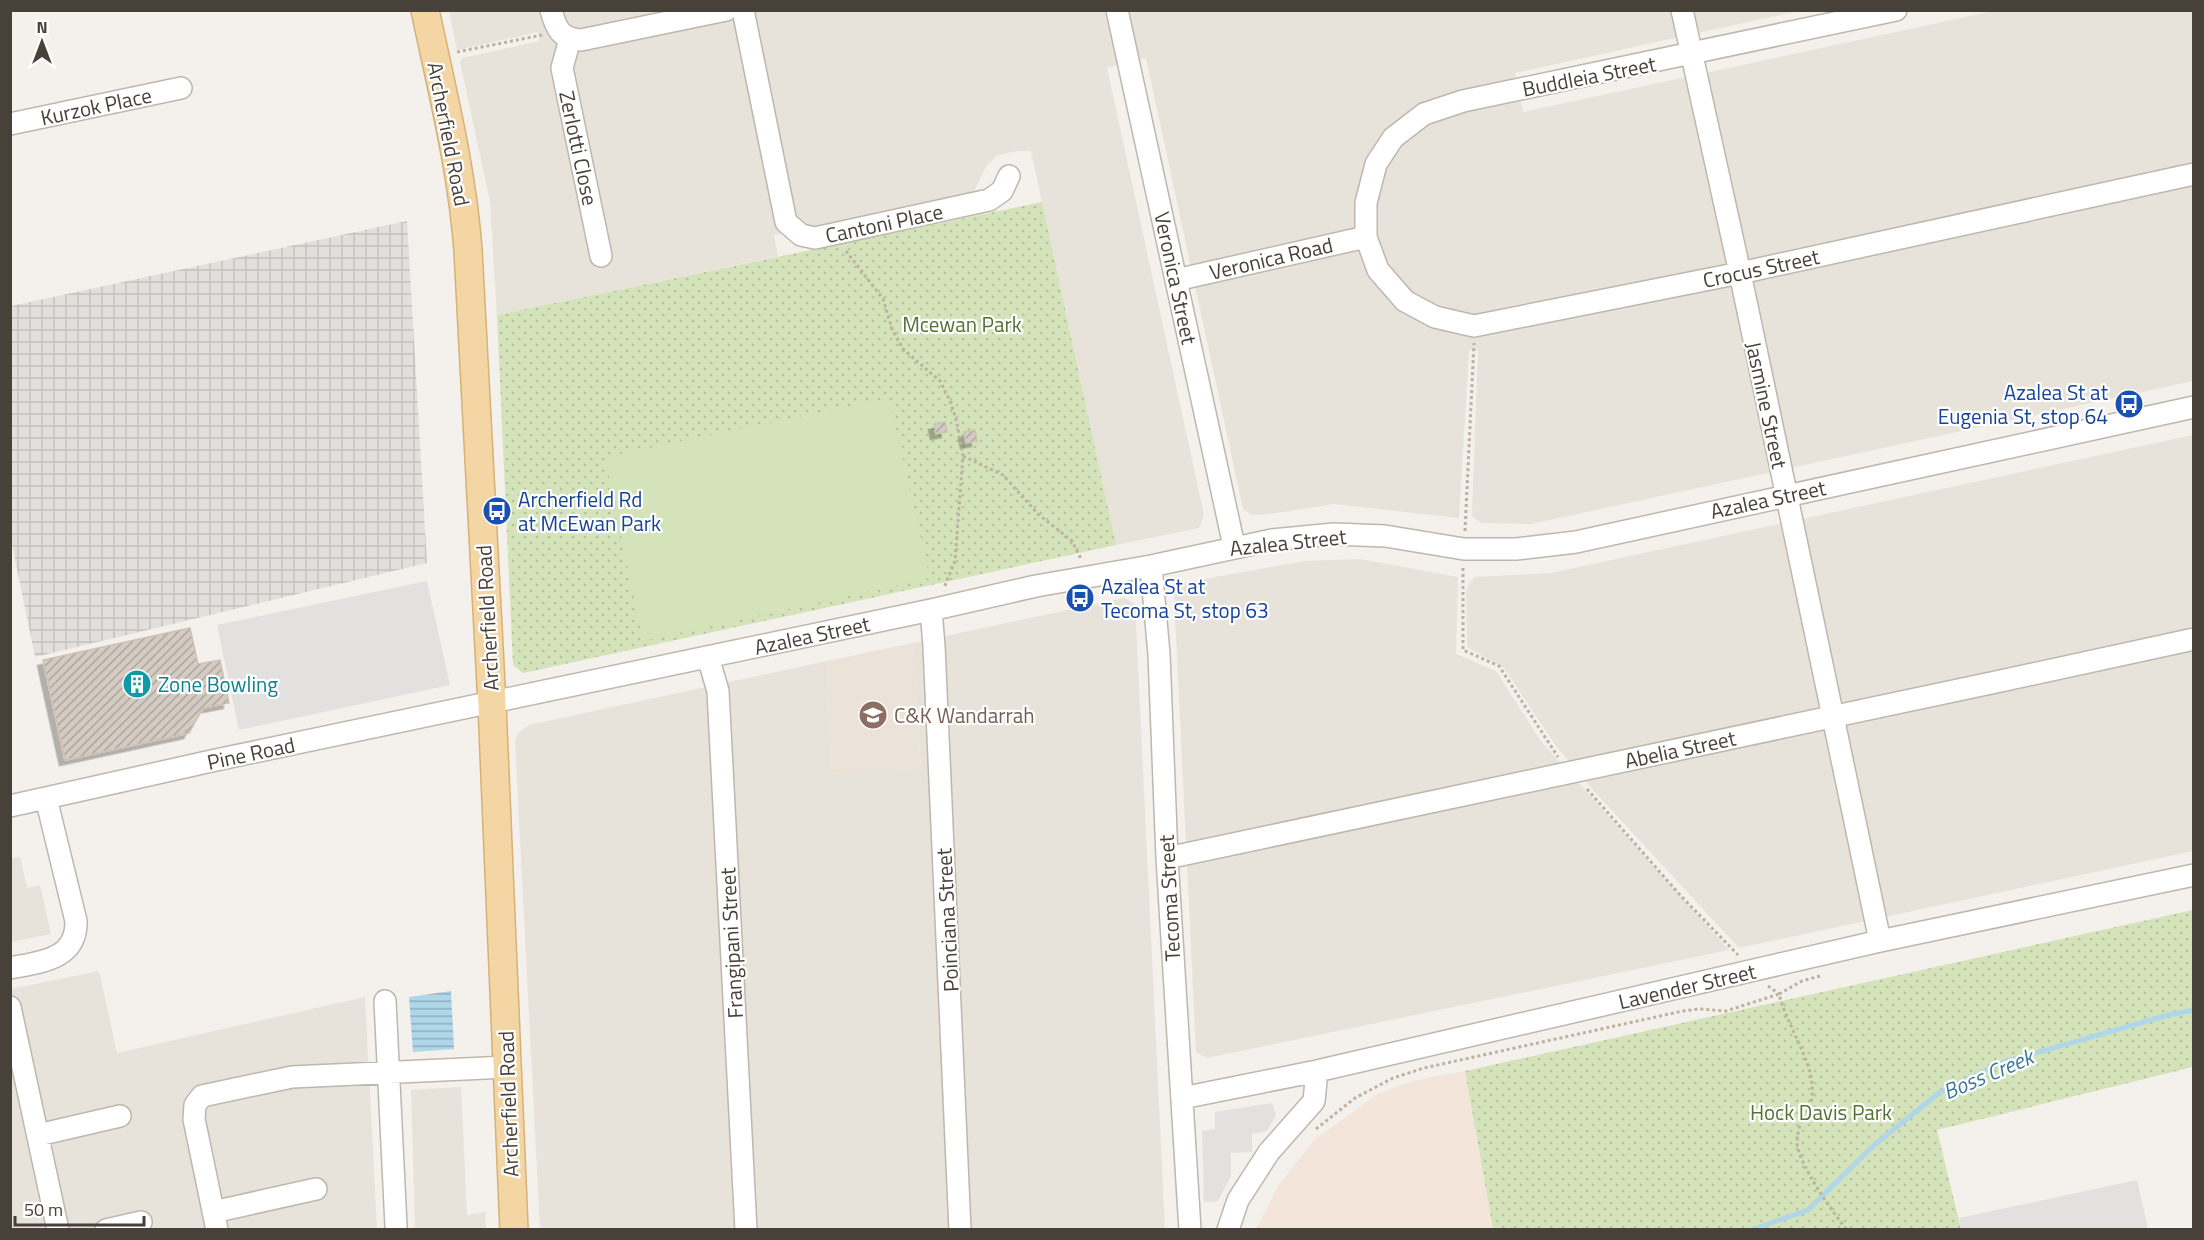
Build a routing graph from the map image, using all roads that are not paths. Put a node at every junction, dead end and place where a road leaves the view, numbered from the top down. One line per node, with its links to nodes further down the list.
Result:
1 (425, 10): 25 (main road, Archerfield Road)
2 (551, 10): 8 (street)
3 (726, 10): 8 (street)
4 (743, 10): 13 (street, Cantoni Place)
5 (1117, 10): 17 (street, Veronica Street)
6 (1683, 10): 9 (street, Jasmine Street)
7 (1896, 10): 9 (street, Buddleia Street)
8 (566, 36): 15 (street, Zerlotti Close)
9 (1692, 55): 14 (street, Buddleia Street); 16 (street, Jasmine Street)
10 (181, 88): 11 (street, Kurzok Place)
11 (10, 124)
12 (2193, 174): 16 (street, Crocus Street)
13 (1009, 176)
14 (1366, 237): 16 (street, Crocus Street); 17 (street, Veronica Road)
15 (601, 256)
16 (1740, 273): 19 (street, Jasmine Street)
17 (1176, 280): 20 (street, Veronica Street)
18 (2193, 407): 19 (street, Azalea Street)
19 (1786, 495): 20 (street, Azalea Street); 26 (street, Jasmine Street)
20 (1234, 546): 21 (street, Azalea Street)
21 (1151, 566): 22 (street, Azalea Street); 29 (street, Tecoma Street)
22 (931, 610): 24 (street, Azalea Street); 50 (street, Poinciana Street)
23 (2193, 639): 26 (street, Abelia Street)
24 (708, 657): 25 (street, Azalea Street); 49 (street, Frangipani Street)
25 (492, 704): 27 (street, Pine Road); 35 (main road, Archerfield Road)
26 (1833, 718): 29 (street, Abelia Street); 31 (street, Jasmine Street)
27 (46, 798): 28 (street, Pine Road); 32 (street)
28 (10, 806)
29 (1167, 858): 38 (street, Tecoma Street)
30 (2193, 875): 31 (street, Lavender Street)
31 (1880, 941): 37 (street, Lavender Street)
32 (10, 968)
33 (385, 1001): 36 (street)
34 (10, 1007): 40 (street)
35 (507, 1067): 36 (street); 48 (main road, Archerfield Road)
36 (388, 1071): 42 (street); 45 (street)
37 (1317, 1071): 38 (street, Lavender Street); 44 (street)
38 (1182, 1098): 51 (street, Tecoma Street)
39 (120, 1116): 40 (street)
40 (38, 1134): 46 (street)
41 (316, 1189): 42 (street)
42 (215, 1221)
43 (141, 1222): 47 (street)
44 (1226, 1225)
45 (396, 1226)
46 (58, 1230)
47 (106, 1230)
48 (514, 1230)
49 (746, 1230)
50 (960, 1230)
51 (1190, 1230)

